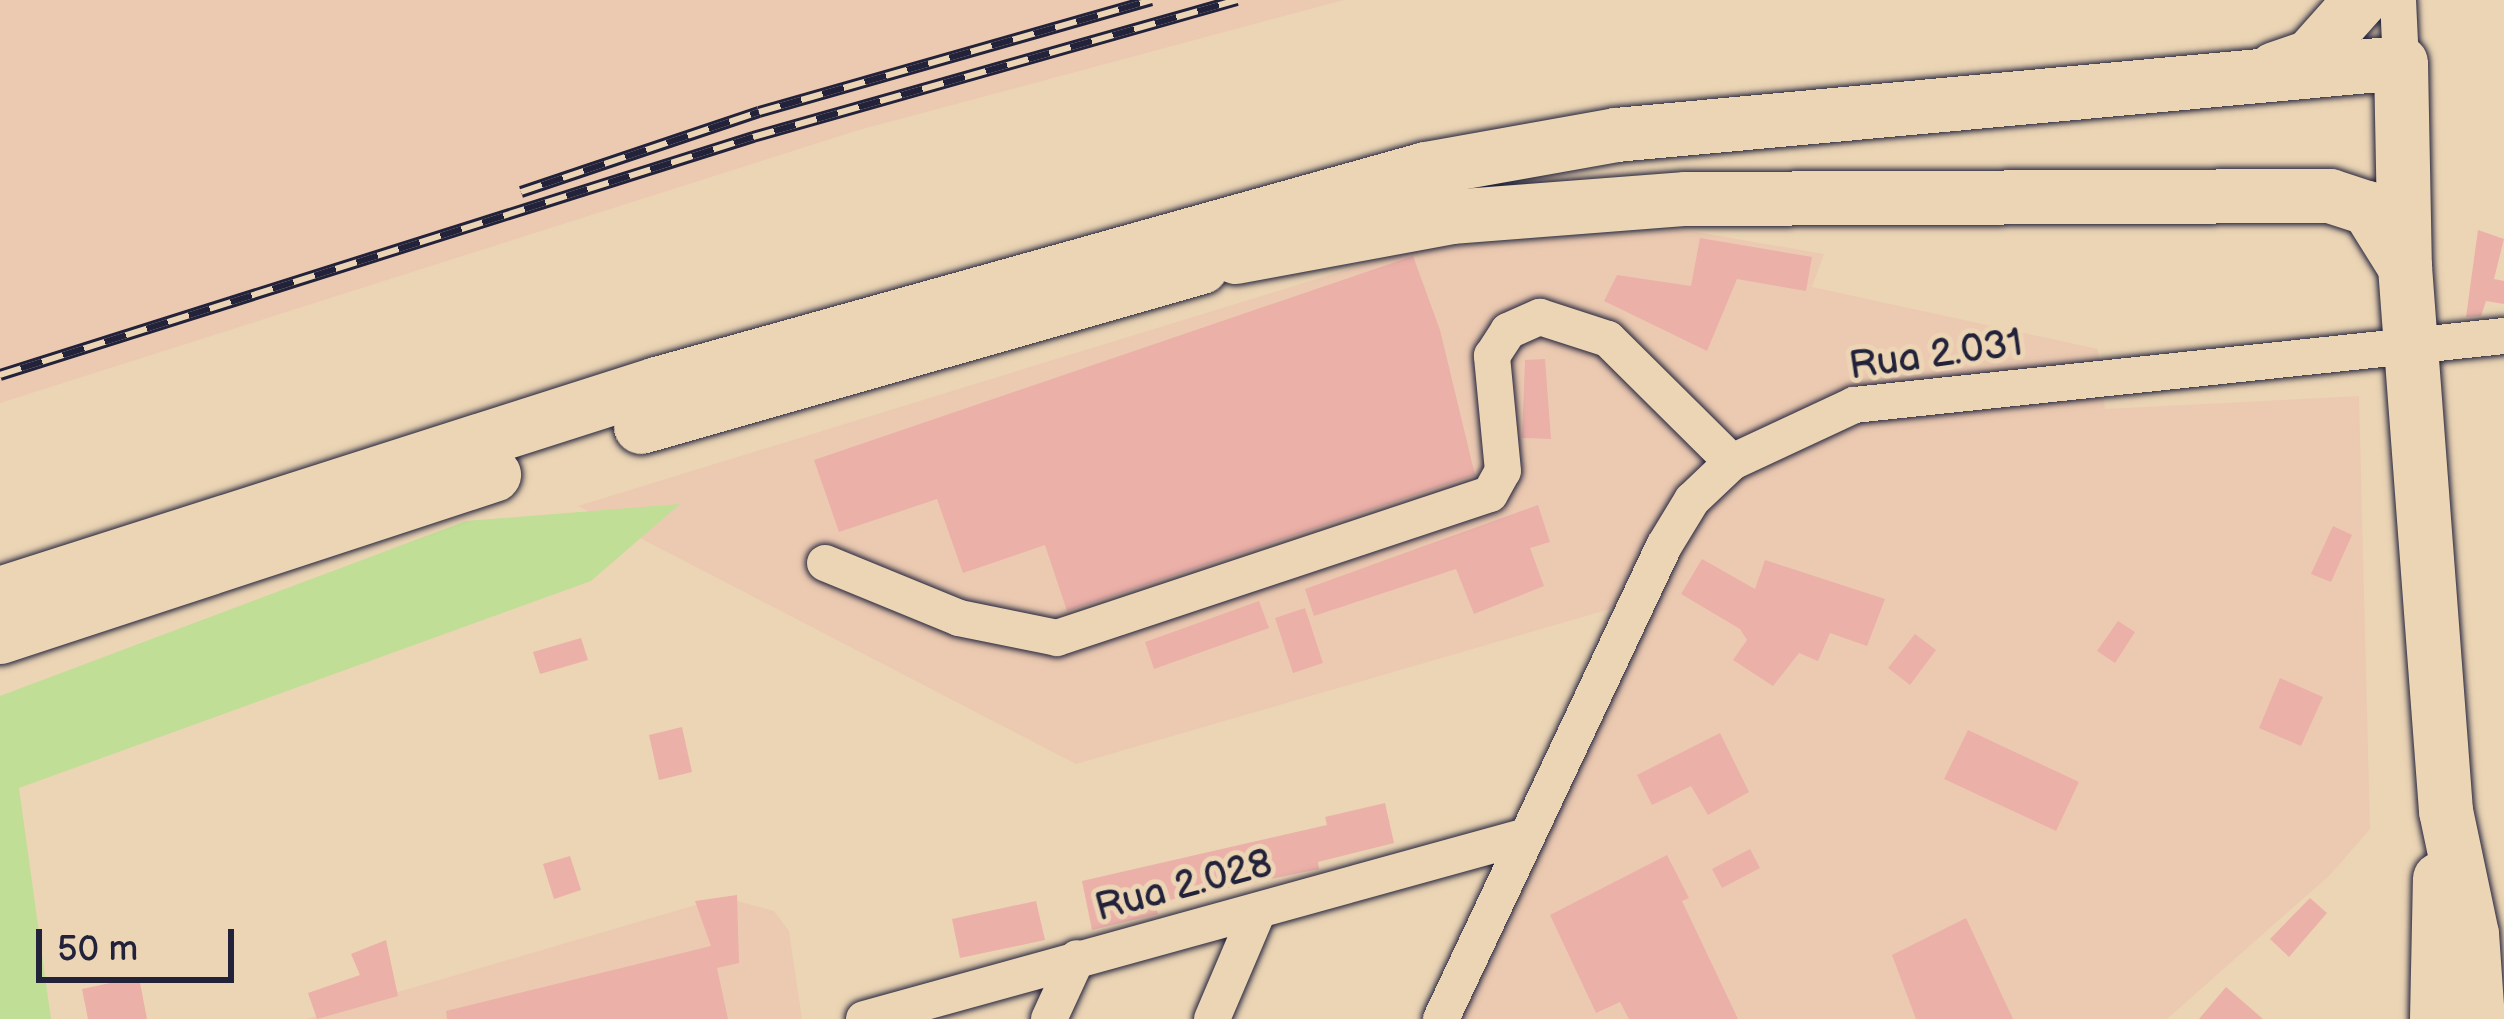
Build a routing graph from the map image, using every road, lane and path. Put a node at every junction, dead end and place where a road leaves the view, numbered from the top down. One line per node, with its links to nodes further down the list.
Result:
1 (2361, 0): 3 (highway)
2 (2398, 0): 4 (street)
3 (2251, 77): 4 (highway); 11 (highway)
4 (2402, 81): 5 (highway); 6 (highway)
5 (1236, 257): 6 (highway); 12 (highway)
6 (2405, 266): 8 (highway)
7 (2504, 336): 8 (street, Rua 2.031)
8 (2410, 347): 9 (street, Rua 2.031); 13 (highway)
9 (1732, 462): 10 (street); 14 (street, Rua 2.031)
10 (825, 563)
11 (0, 595)
12 (0, 637)
13 (2446, 811): 21 (highway); 22 (highway)
14 (1526, 836): 15 (street, Rua 2.028); 20 (street, Rua 2.031)
15 (1258, 910): 16 (street, Rua 2.028); 19 (street)
16 (1077, 958): 17 (street, Rua 2.028); 18 (street)
17 (864, 1019)
18 (1049, 1019)
19 (1212, 1019)
20 (1441, 1019)
21 (2437, 1019)
22 (2478, 1019)

